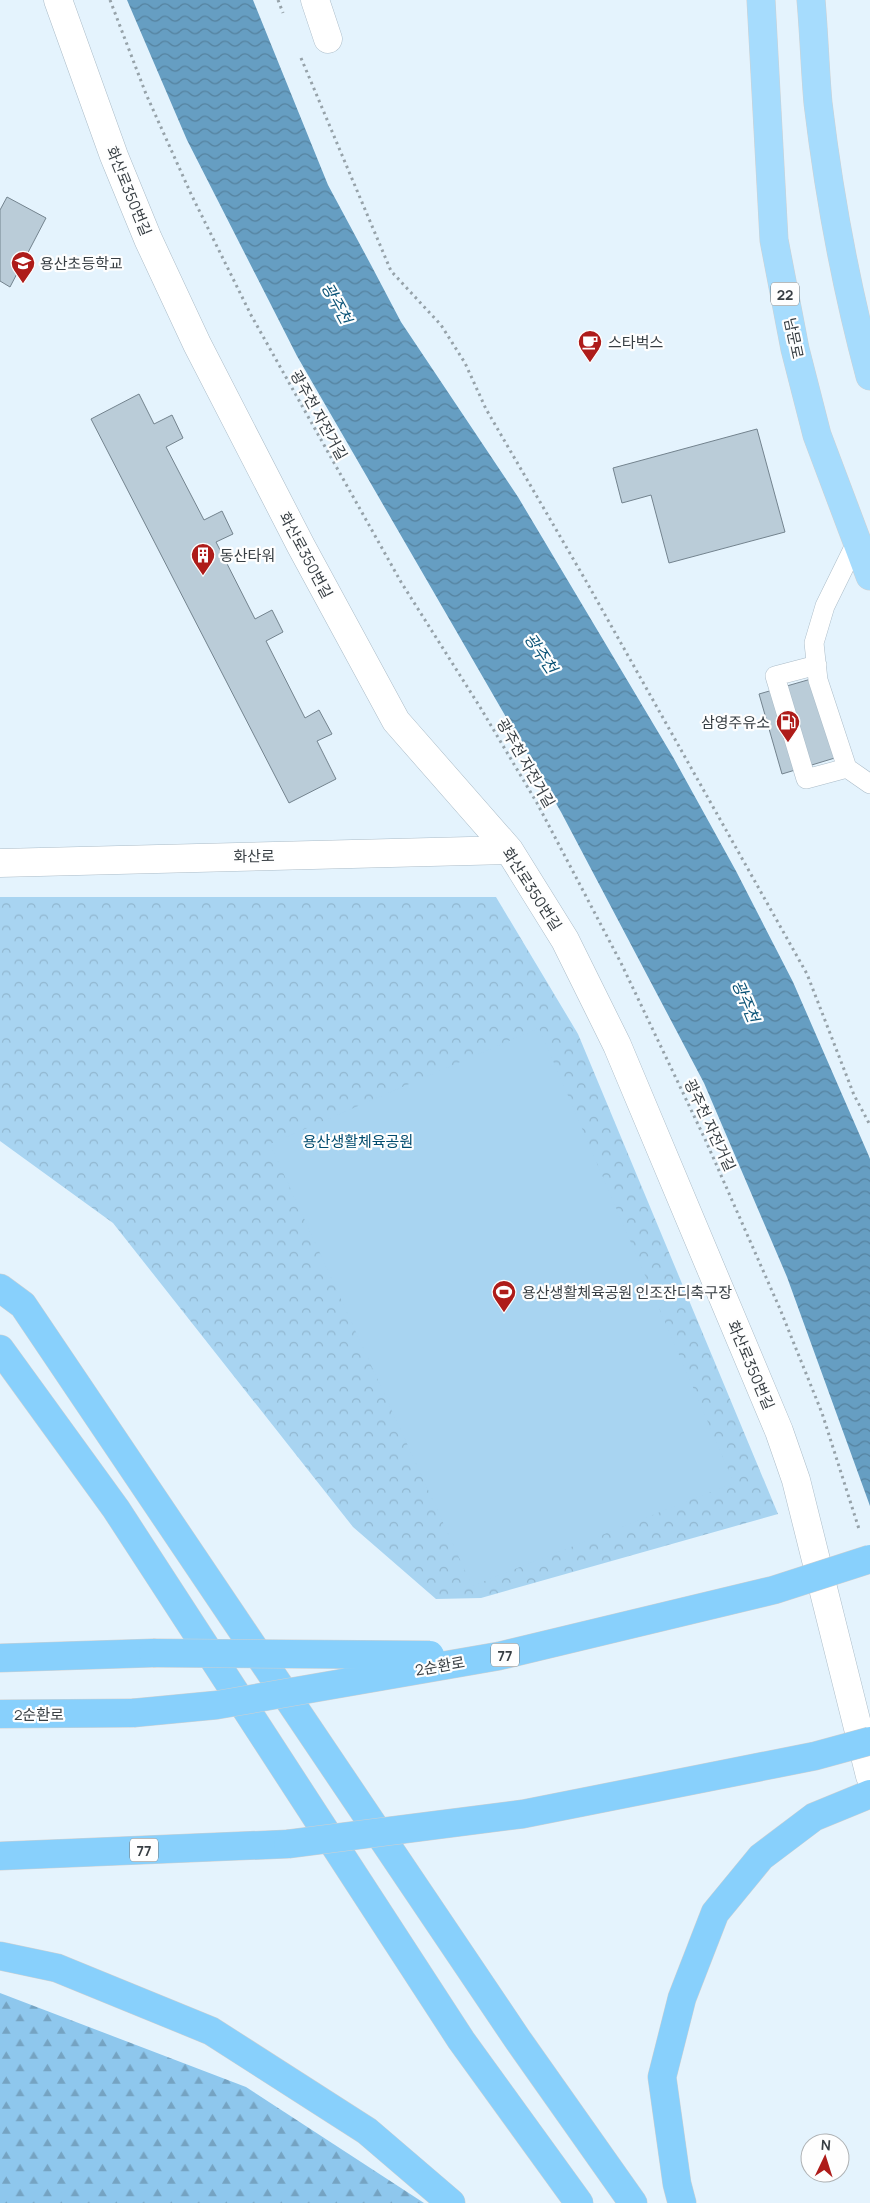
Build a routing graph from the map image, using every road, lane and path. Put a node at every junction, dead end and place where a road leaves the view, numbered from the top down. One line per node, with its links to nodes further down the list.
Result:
1 (58, 0): 16 (street, 화산로350번길)
2 (110, 0): 21 (path, 광주천 자전거길)
3 (278, 0): 7 (path)
4 (316, 0): 8 (street)
5 (761, 0): 11 (main road, 남문로 / 22)
6 (811, 0): 10 (main road)
7 (286, 20)
8 (328, 39)
9 (299, 52): 18 (path)
10 (870, 376)
11 (857, 541): 12 (main road, 남문로 / 22); 13 (lane)
12 (870, 576)
13 (817, 665): 14 (lane); 14 (lane)
14 (847, 768): 15 (lane)
15 (870, 784)
16 (509, 850): 17 (street, 화산로); 26 (street, 화산로350번길)
17 (0, 863)
18 (870, 1125)
19 (0, 1288): 32 (highway)
20 (0, 1349): 31 (highway)
21 (866, 1547): 22 (highway, 2순환로 / 77, bridge)
22 (499, 1656): 23 (highway, bridge); 24 (highway, 2순환로 / 77, bridge)
23 (0, 1658)
24 (0, 1714)
25 (870, 1740): 28 (highway, 77, bridge)
26 (870, 1776)
27 (870, 1794): 33 (highway)
28 (0, 1856)
29 (0, 1956): 30 (highway)
30 (450, 2203)
31 (579, 2203)
32 (633, 2203)
33 (682, 2203)

